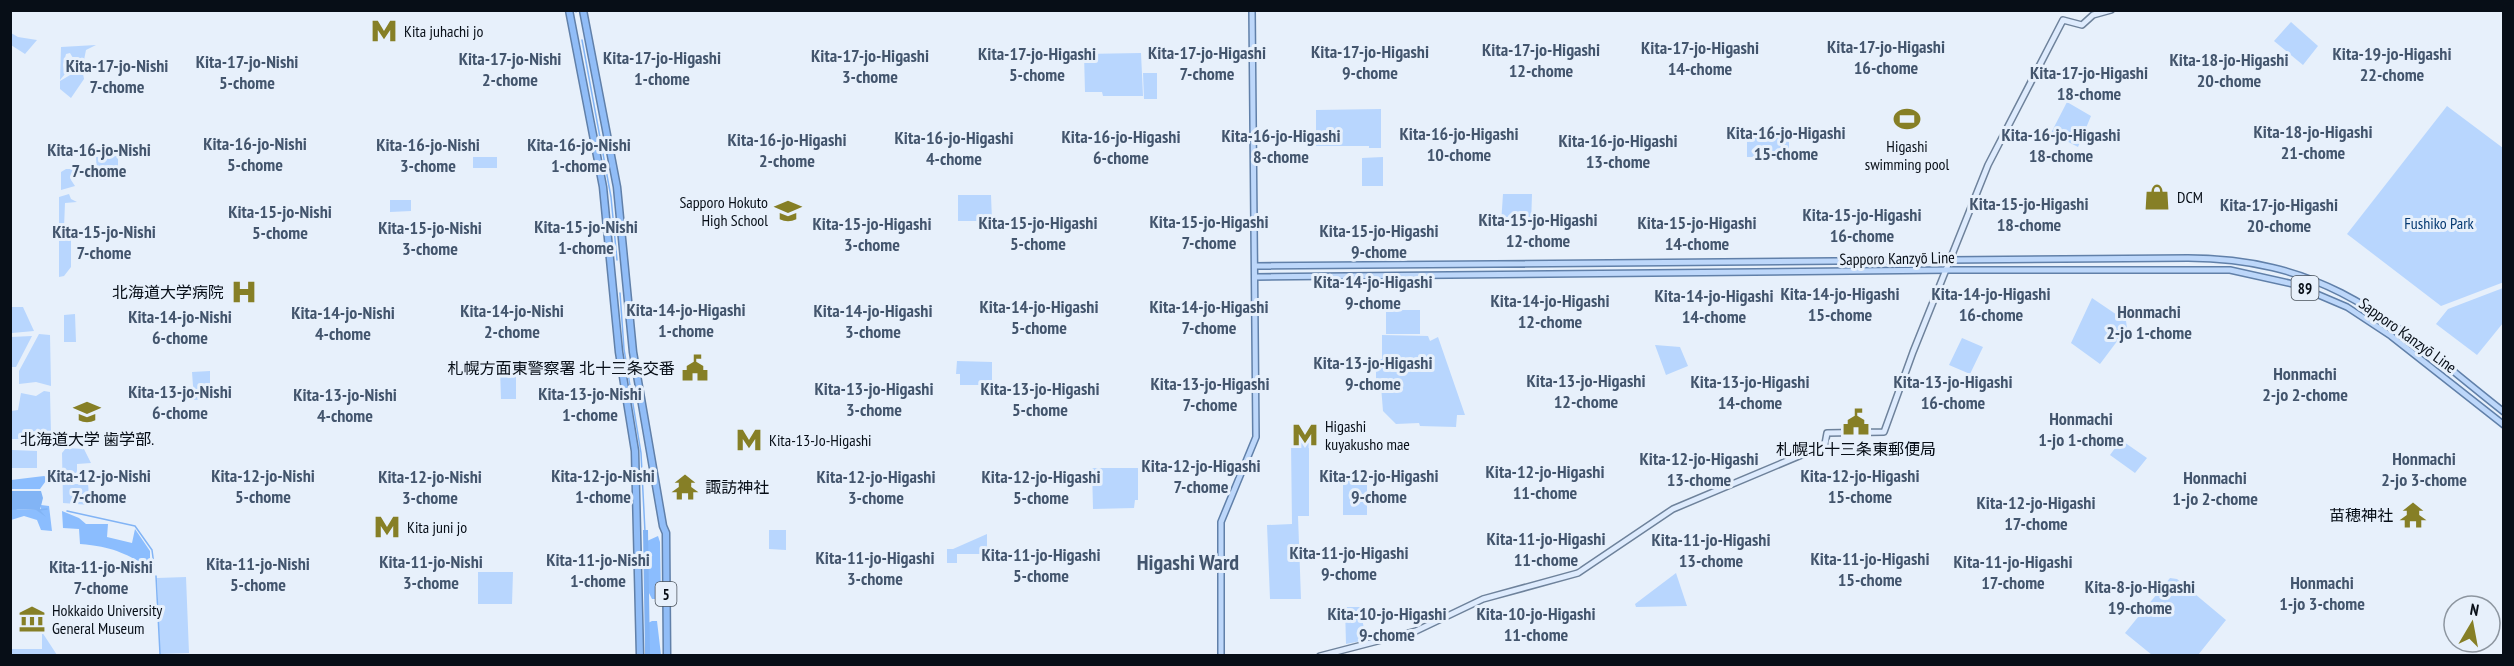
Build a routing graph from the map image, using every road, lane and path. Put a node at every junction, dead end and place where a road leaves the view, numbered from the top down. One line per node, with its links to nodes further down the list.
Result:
1 (569, 10): 11 (highway, 5)
2 (583, 10): 12 (highway, 5)
3 (1252, 10): 6 (main road)
4 (2111, 10): 5 (main road)
5 (1950, 260): 6 (main road, Sapporo Kanzyō Line / 89); 7 (main road); 9 (main road, Sapporo Kanzyō Line / 89)
6 (1255, 266): 8 (main road)
7 (1945, 270): 8 (main road, Sapporo Kanzyō Line / 89); 10 (main road, Sapporo Kanzyō Line / 89); 14 (main road)
8 (1255, 277): 13 (main road)
9 (2504, 411)
10 (2504, 425)
11 (640, 656)
12 (667, 656)
13 (1221, 656)
14 (1320, 656)

